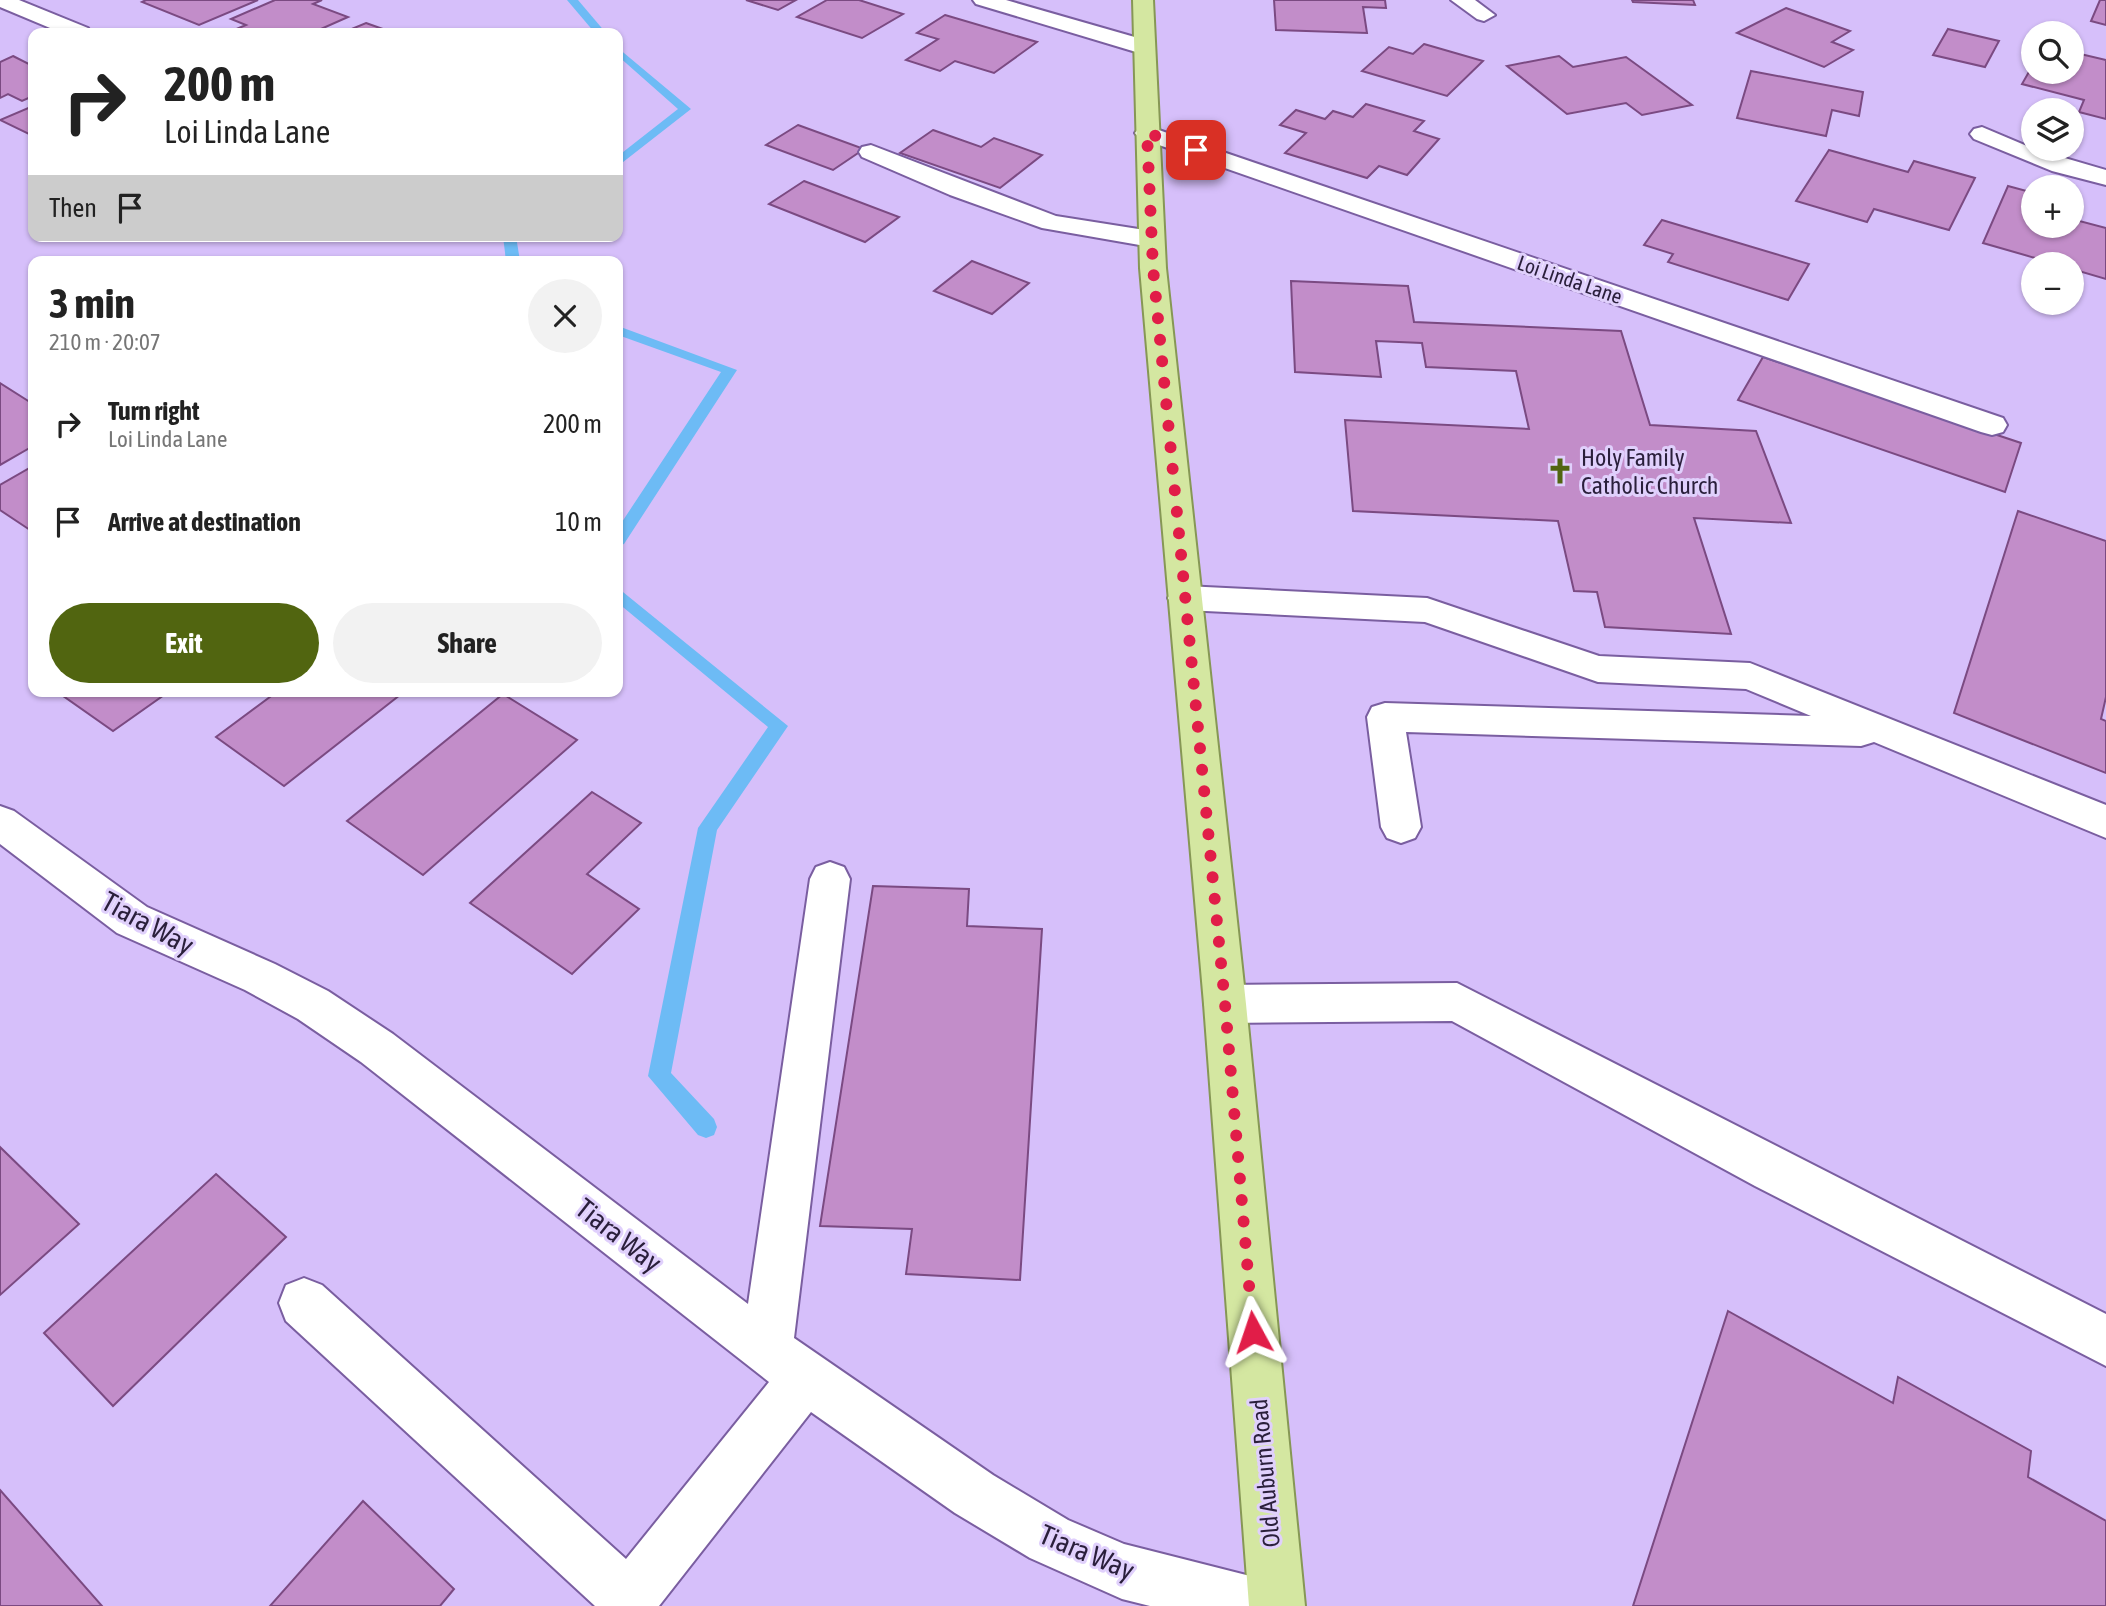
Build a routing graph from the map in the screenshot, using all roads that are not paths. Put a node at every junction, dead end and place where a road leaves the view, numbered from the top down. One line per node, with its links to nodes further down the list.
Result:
1 (1, 0): 6 (street)
2 (983, 0): 7 (street)
3 (1143, 0): 7 (main road, Old Auburn Road)
4 (1461, 0): 5 (street)
5 (1485, 15)
6 (68, 28)
7 (1144, 47): 8 (main road, Old Auburn Road)
8 (1147, 133): 12 (main road, Old Auburn Road); 13 (street, Loi Linda Lane)
9 (1982, 134): 11 (street)
10 (871, 152): 12 (street)
11 (2106, 178)
12 (1151, 239): 14 (main road, Old Auburn Road)
13 (1992, 425)
14 (1185, 598): 15 (street); 20 (main road, Old Auburn Road)
15 (1888, 733): 17 (street); 18 (street)
16 (0, 822): 23 (street, Tiara Way)
17 (2106, 822)
18 (1401, 827)
19 (830, 879): 23 (street)
20 (1225, 1004): 22 (street); 26 (main road, Old Auburn Road)
21 (304, 1303): 24 (street)
22 (2106, 1341)
23 (786, 1364): 24 (street); 25 (street, Tiara Way)
24 (633, 1603)
25 (1258, 1606)
26 (1277, 1606)

